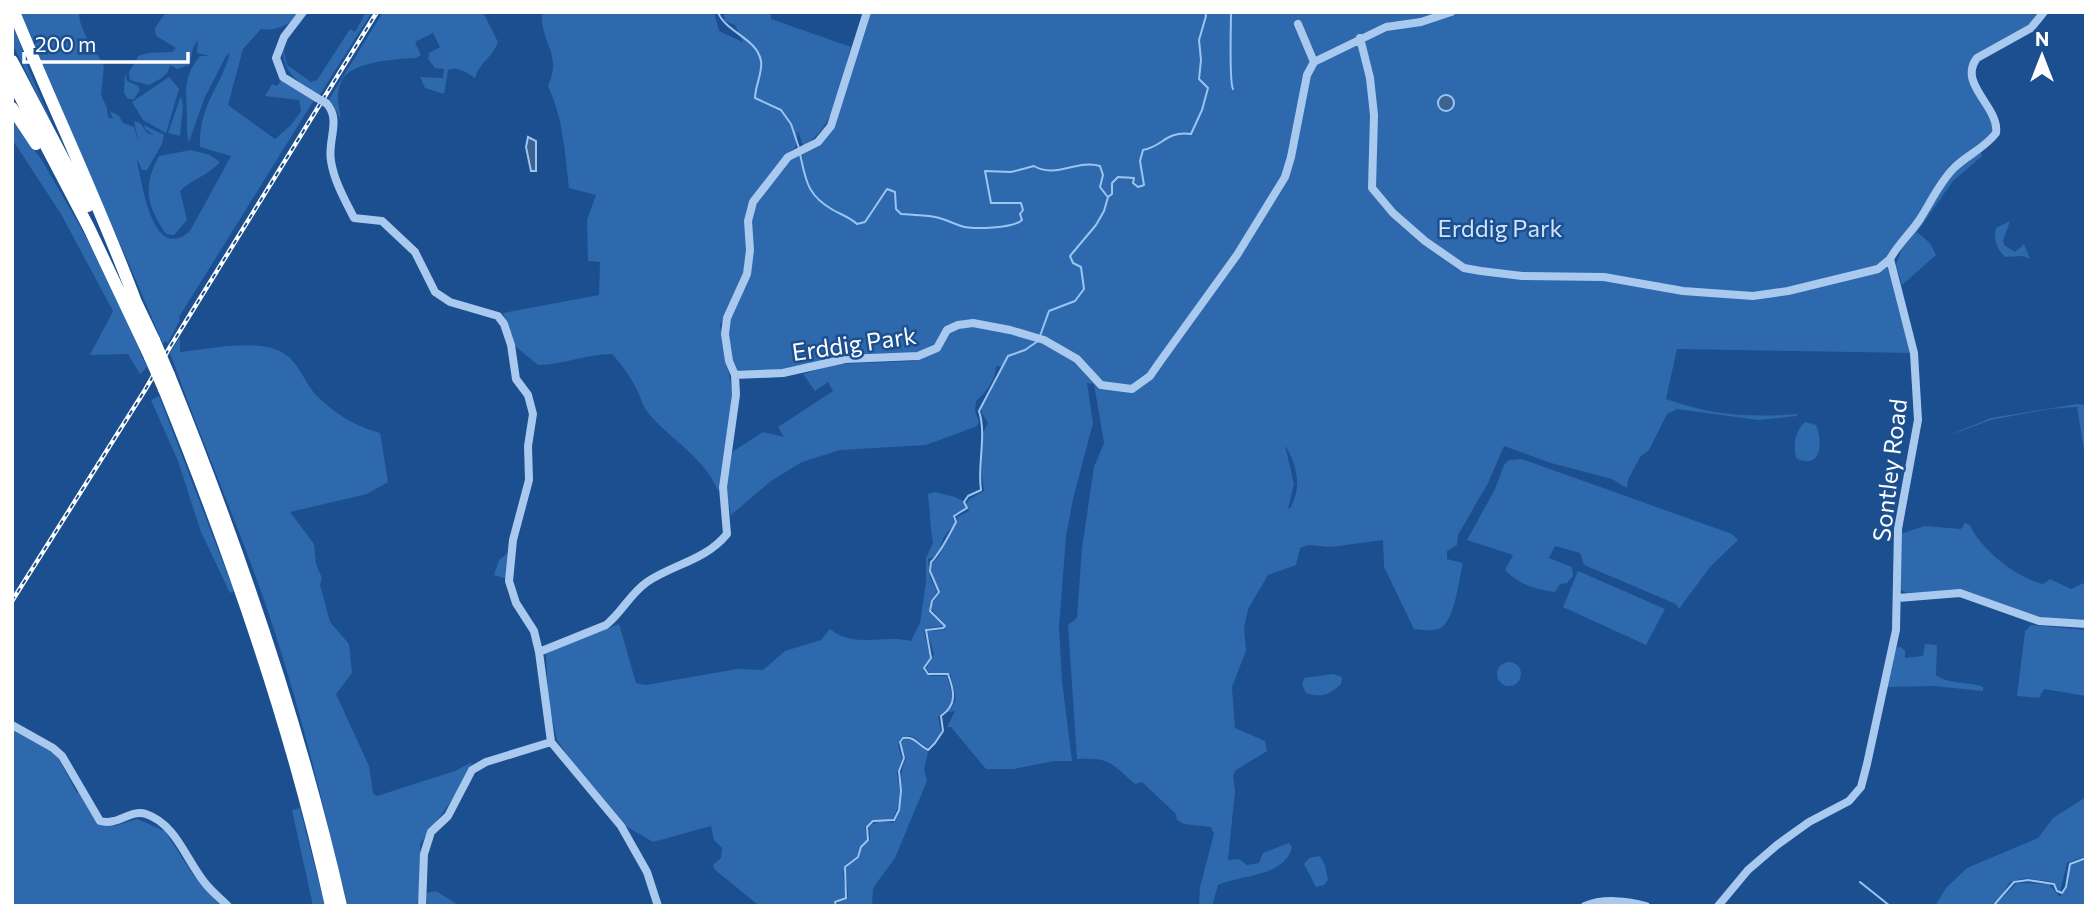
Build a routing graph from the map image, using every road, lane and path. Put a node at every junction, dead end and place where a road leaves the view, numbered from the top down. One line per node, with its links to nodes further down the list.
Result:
1 (14, 12): 14 (highway)
2 (303, 12): 18 (street, bridge)
3 (867, 12): 15 (street)
4 (1451, 12): 7 (street)
5 (2044, 12): 13 (street)
6 (1298, 24): 9 (street)
7 (1360, 38): 9 (street); 13 (street)
8 (12, 61): 14 (highway)
9 (1314, 62): 15 (street, Erddig Park)
10 (12, 81): 12 (highway)
11 (12, 108): 12 (highway)
12 (89, 228): 22 (highway, bridge)
13 (1890, 259): 16 (street, Sontley Road)
14 (137, 305): 23 (highway, bridge)
15 (736, 375): 18 (street)
16 (1898, 598): 17 (street); 28 (street, Sontley Road)
17 (2086, 624)
18 (539, 652): 20 (street)
19 (12, 725): 21 (street)
20 (551, 742): 24 (street); 25 (street)
21 (228, 906)
22 (331, 906)
23 (341, 906)
24 (422, 906)
25 (657, 906)
26 (1584, 906): 27 (street)
27 (1646, 906)
28 (1718, 906)

